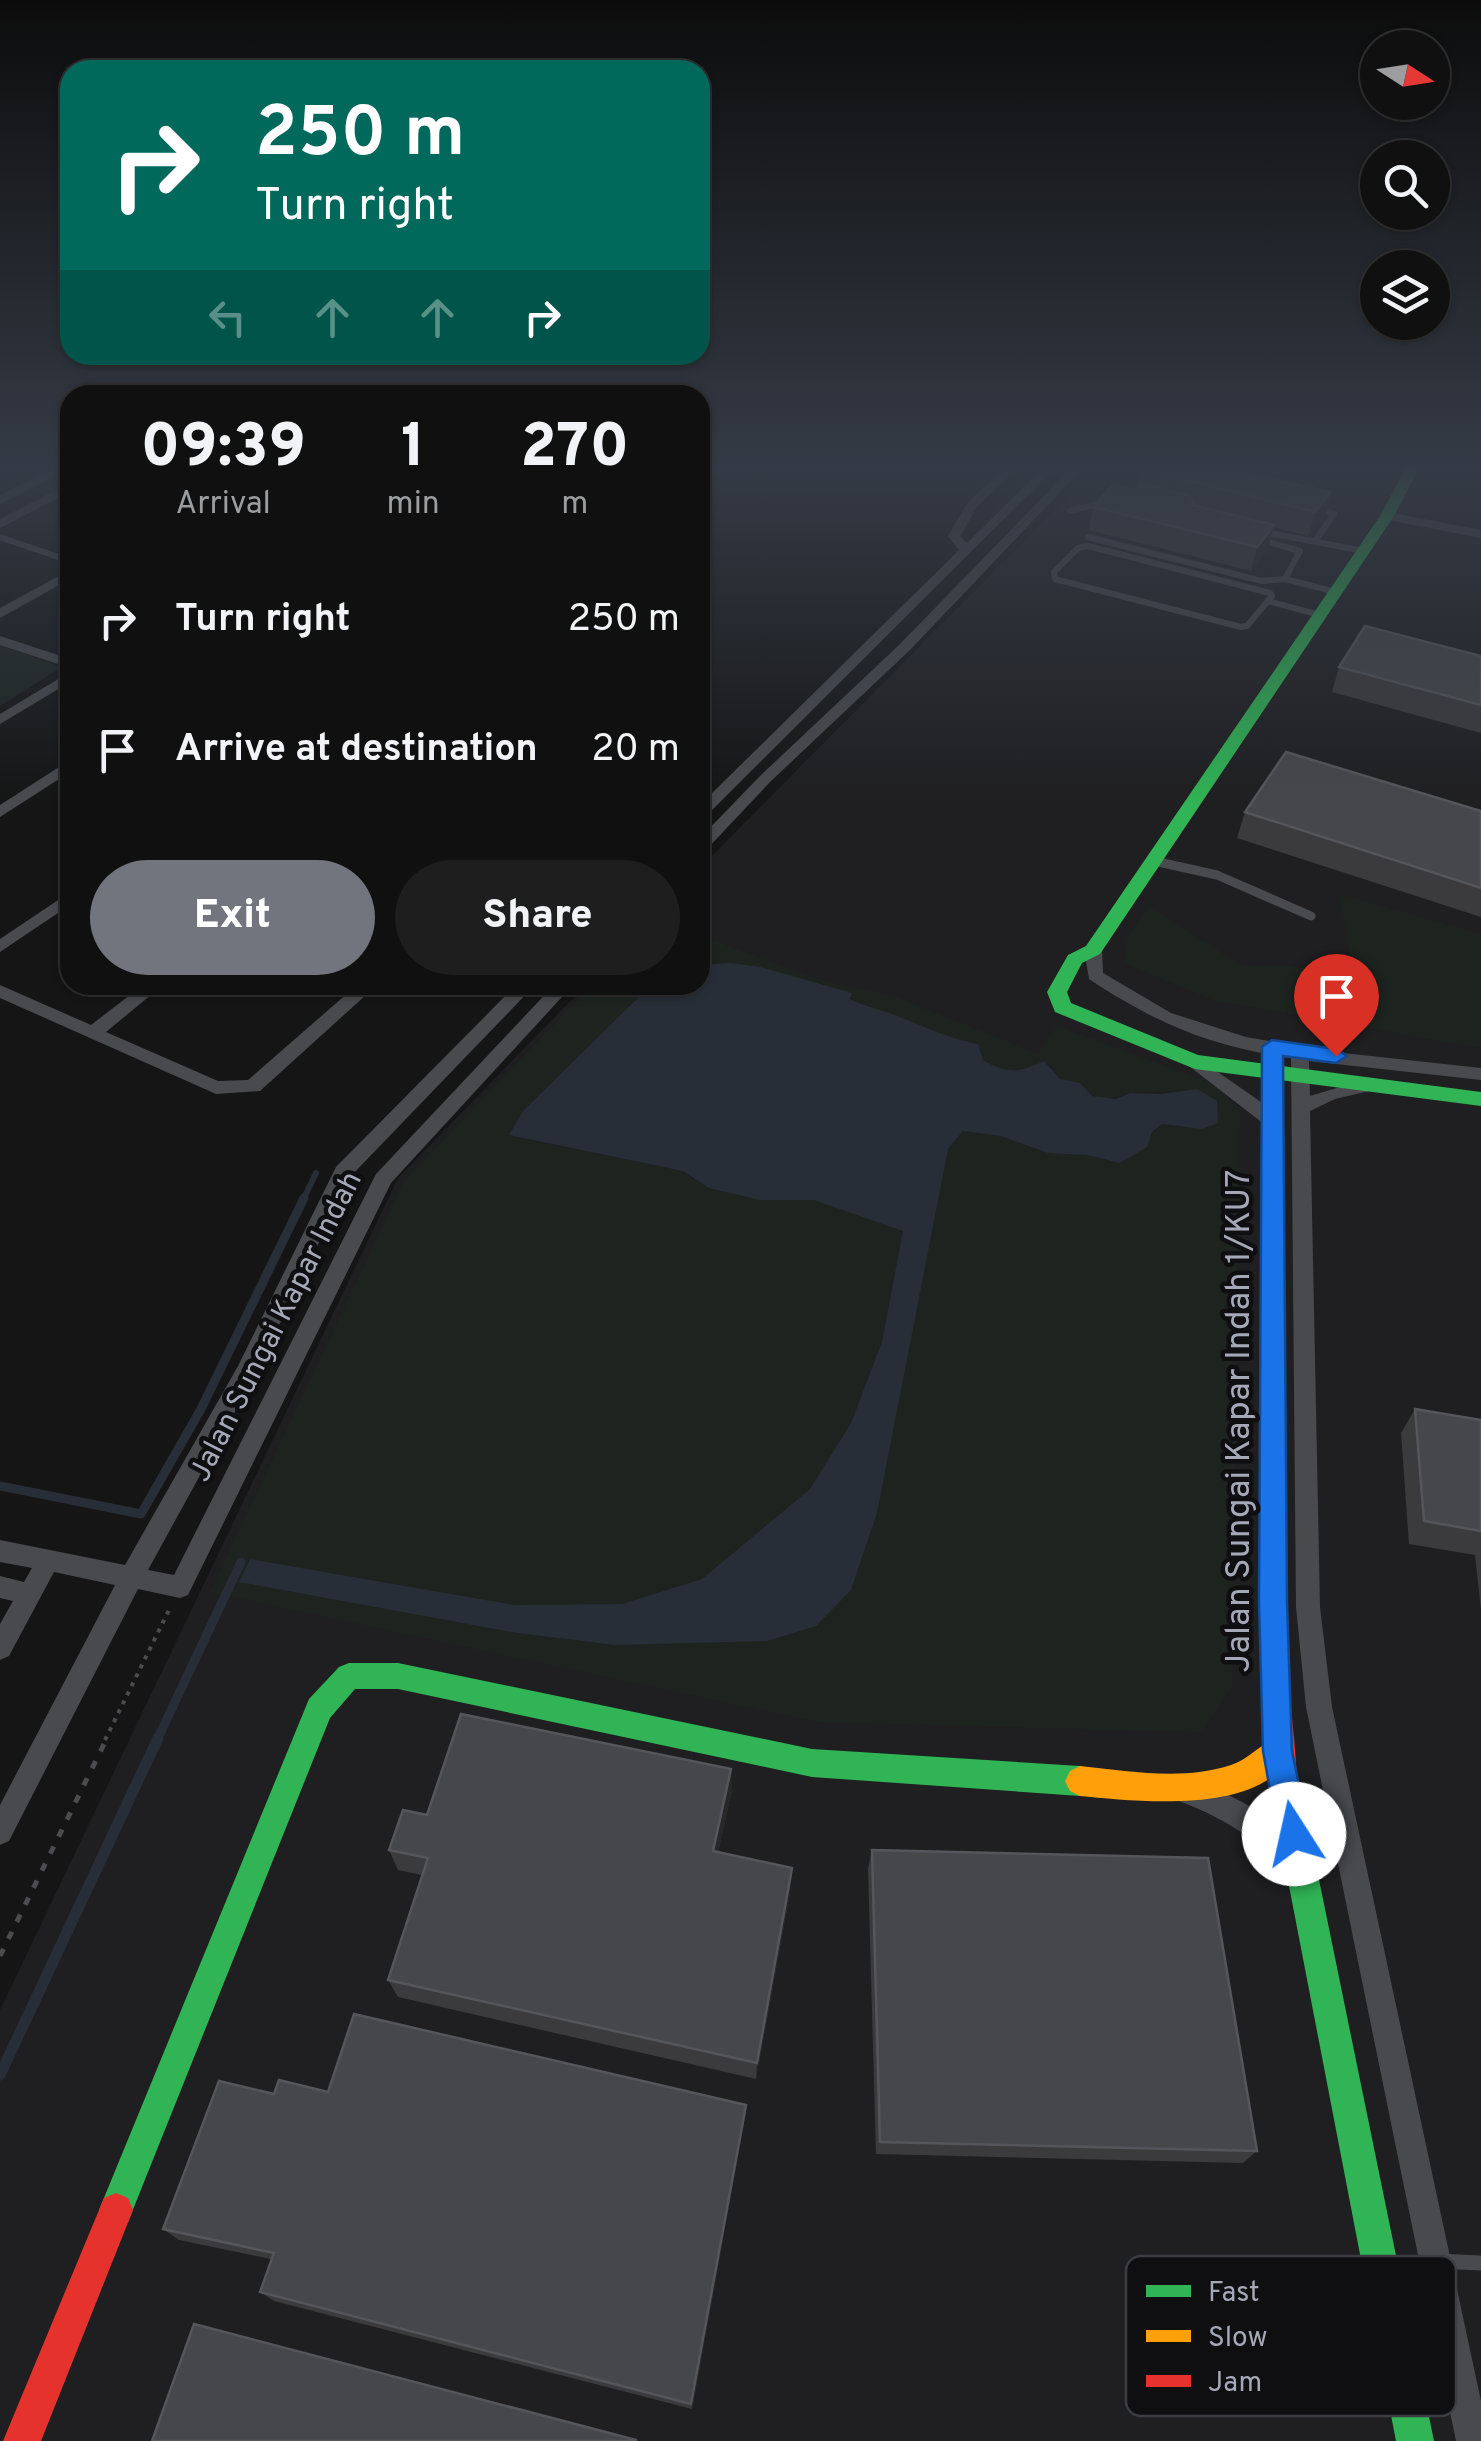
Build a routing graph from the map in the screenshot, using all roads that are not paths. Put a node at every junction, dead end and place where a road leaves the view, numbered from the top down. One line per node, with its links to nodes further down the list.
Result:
1 (939, 578): 18 (street)
2 (971, 578): 20 (street)
3 (1059, 578): 10 (lane)
4 (1214, 578): 10 (lane)
5 (1250, 578): 7 (lane)
6 (1346, 578): 9 (street)
7 (1285, 579): 9 (lane)
8 (60, 580): 11 (street)
9 (1336, 592): 12 (street)
10 (1268, 601): 12 (lane)
11 (0, 614)
12 (1320, 615): 21 (street)
13 (0, 640): 14 (street)
14 (60, 661)
15 (60, 682): 16 (street)
16 (0, 720)
17 (60, 772): 19 (street)
18 (710, 804)
19 (0, 812)
20 (710, 836)
21 (1165, 863): 23 (lane); 25 (street)
22 (60, 905): 24 (street)
23 (1311, 916)
24 (0, 948)
25 (1093, 950): 32 (street); 33 (street)
26 (0, 991): 31 (street)
27 (141, 995): 31 (street)
28 (357, 995): 31 (street)
29 (516, 995): 42 (street, Jalan Sungai Kapar Indah)
30 (555, 995): 42 (street, Jalan Sungai Kapar Indah)
31 (93, 1033)
32 (1272, 1058): 33 (street); 34 (street); 39 (street, Jalan Sungai Kapar Indah 1/KU7)
33 (1195, 1062): 39 (street)
34 (1301, 1063): 35 (street); 36 (street); 38 (street, Jalan Sungai Kapar Indah 1/KU7)
35 (1481, 1074)
36 (1374, 1084): 37 (street); 38 (street)
37 (1481, 1100)
38 (1303, 1122): 52 (street, Jalan Sungai Kapar Indah 1/KU7)
39 (1272, 1127): 46 (street, Jalan Sungai Kapar Indah 1/KU7)
40 (0, 1551): 41 (street)
41 (48, 1561): 42 (street); 44 (street)
42 (131, 1578): 48 (street)
43 (0, 1587): 44 (street)
44 (30, 1594): 45 (street)
45 (0, 1648)
46 (1278, 1751): 47 (street); 49 (street, Jalan Sungai Kapar Indah 1/KU7)
47 (1177, 1788): 49 (street); 57 (street)
48 (0, 1832)
49 (1279, 1837): 50 (street)
50 (1300, 1874): 51 (street)
51 (1379, 2256)
52 (1435, 2256)
53 (1456, 2261): 54 (lane)
54 (1481, 2263)
55 (1456, 2355): 59 (street, Jalan Sungai Kapar Indah 1/KU7)
56 (1410, 2416): 58 (street)
57 (22, 2441)
58 (1415, 2441)
59 (1474, 2441)

